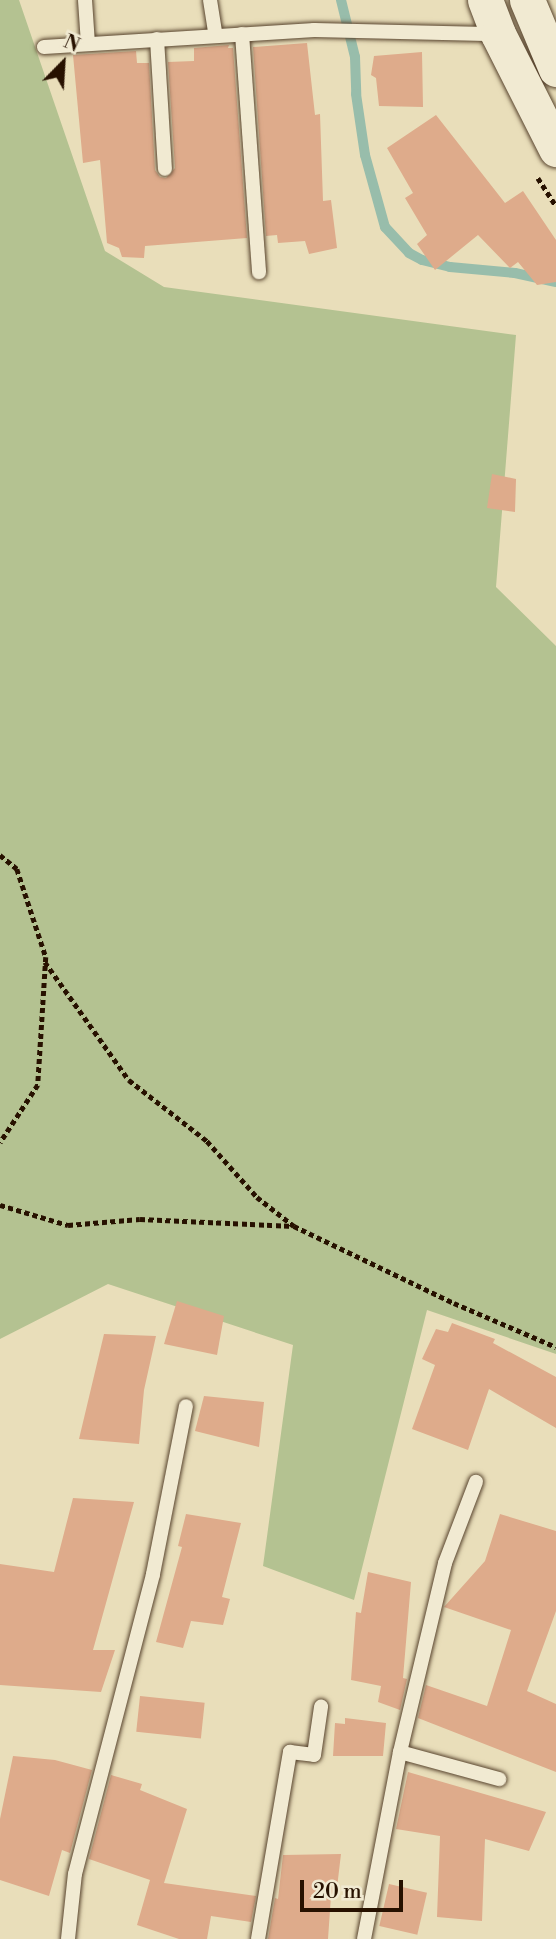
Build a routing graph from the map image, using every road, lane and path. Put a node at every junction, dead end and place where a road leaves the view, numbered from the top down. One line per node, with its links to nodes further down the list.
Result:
1 (85, 0): 9 (lane)
2 (210, 0): 7 (lane)
3 (485, 0): 6 (street)
4 (527, 0): 11 (street)
5 (242, 34): 6 (lane); 7 (lane); 14 (lane)
6 (498, 34): 12 (street)
7 (216, 36): 8 (lane)
8 (157, 39): 9 (lane); 13 (lane)
9 (88, 44): 10 (lane)
10 (44, 47)
11 (556, 69)
12 (556, 149)
13 (165, 169)
14 (259, 272)
15 (0, 855): 16 (path)
16 (45, 962): 17 (path); 19 (path)
17 (0, 1143)
18 (0, 1205): 19 (path)
19 (294, 1226): 20 (path)
20 (556, 1347)
21 (186, 1406): 26 (lane)
22 (476, 1482): 24 (lane)
23 (321, 1707): 27 (lane)
24 (400, 1752): 25 (lane); 28 (lane)
25 (499, 1779)
26 (68, 1939)
27 (258, 1939)
28 (364, 1939)

